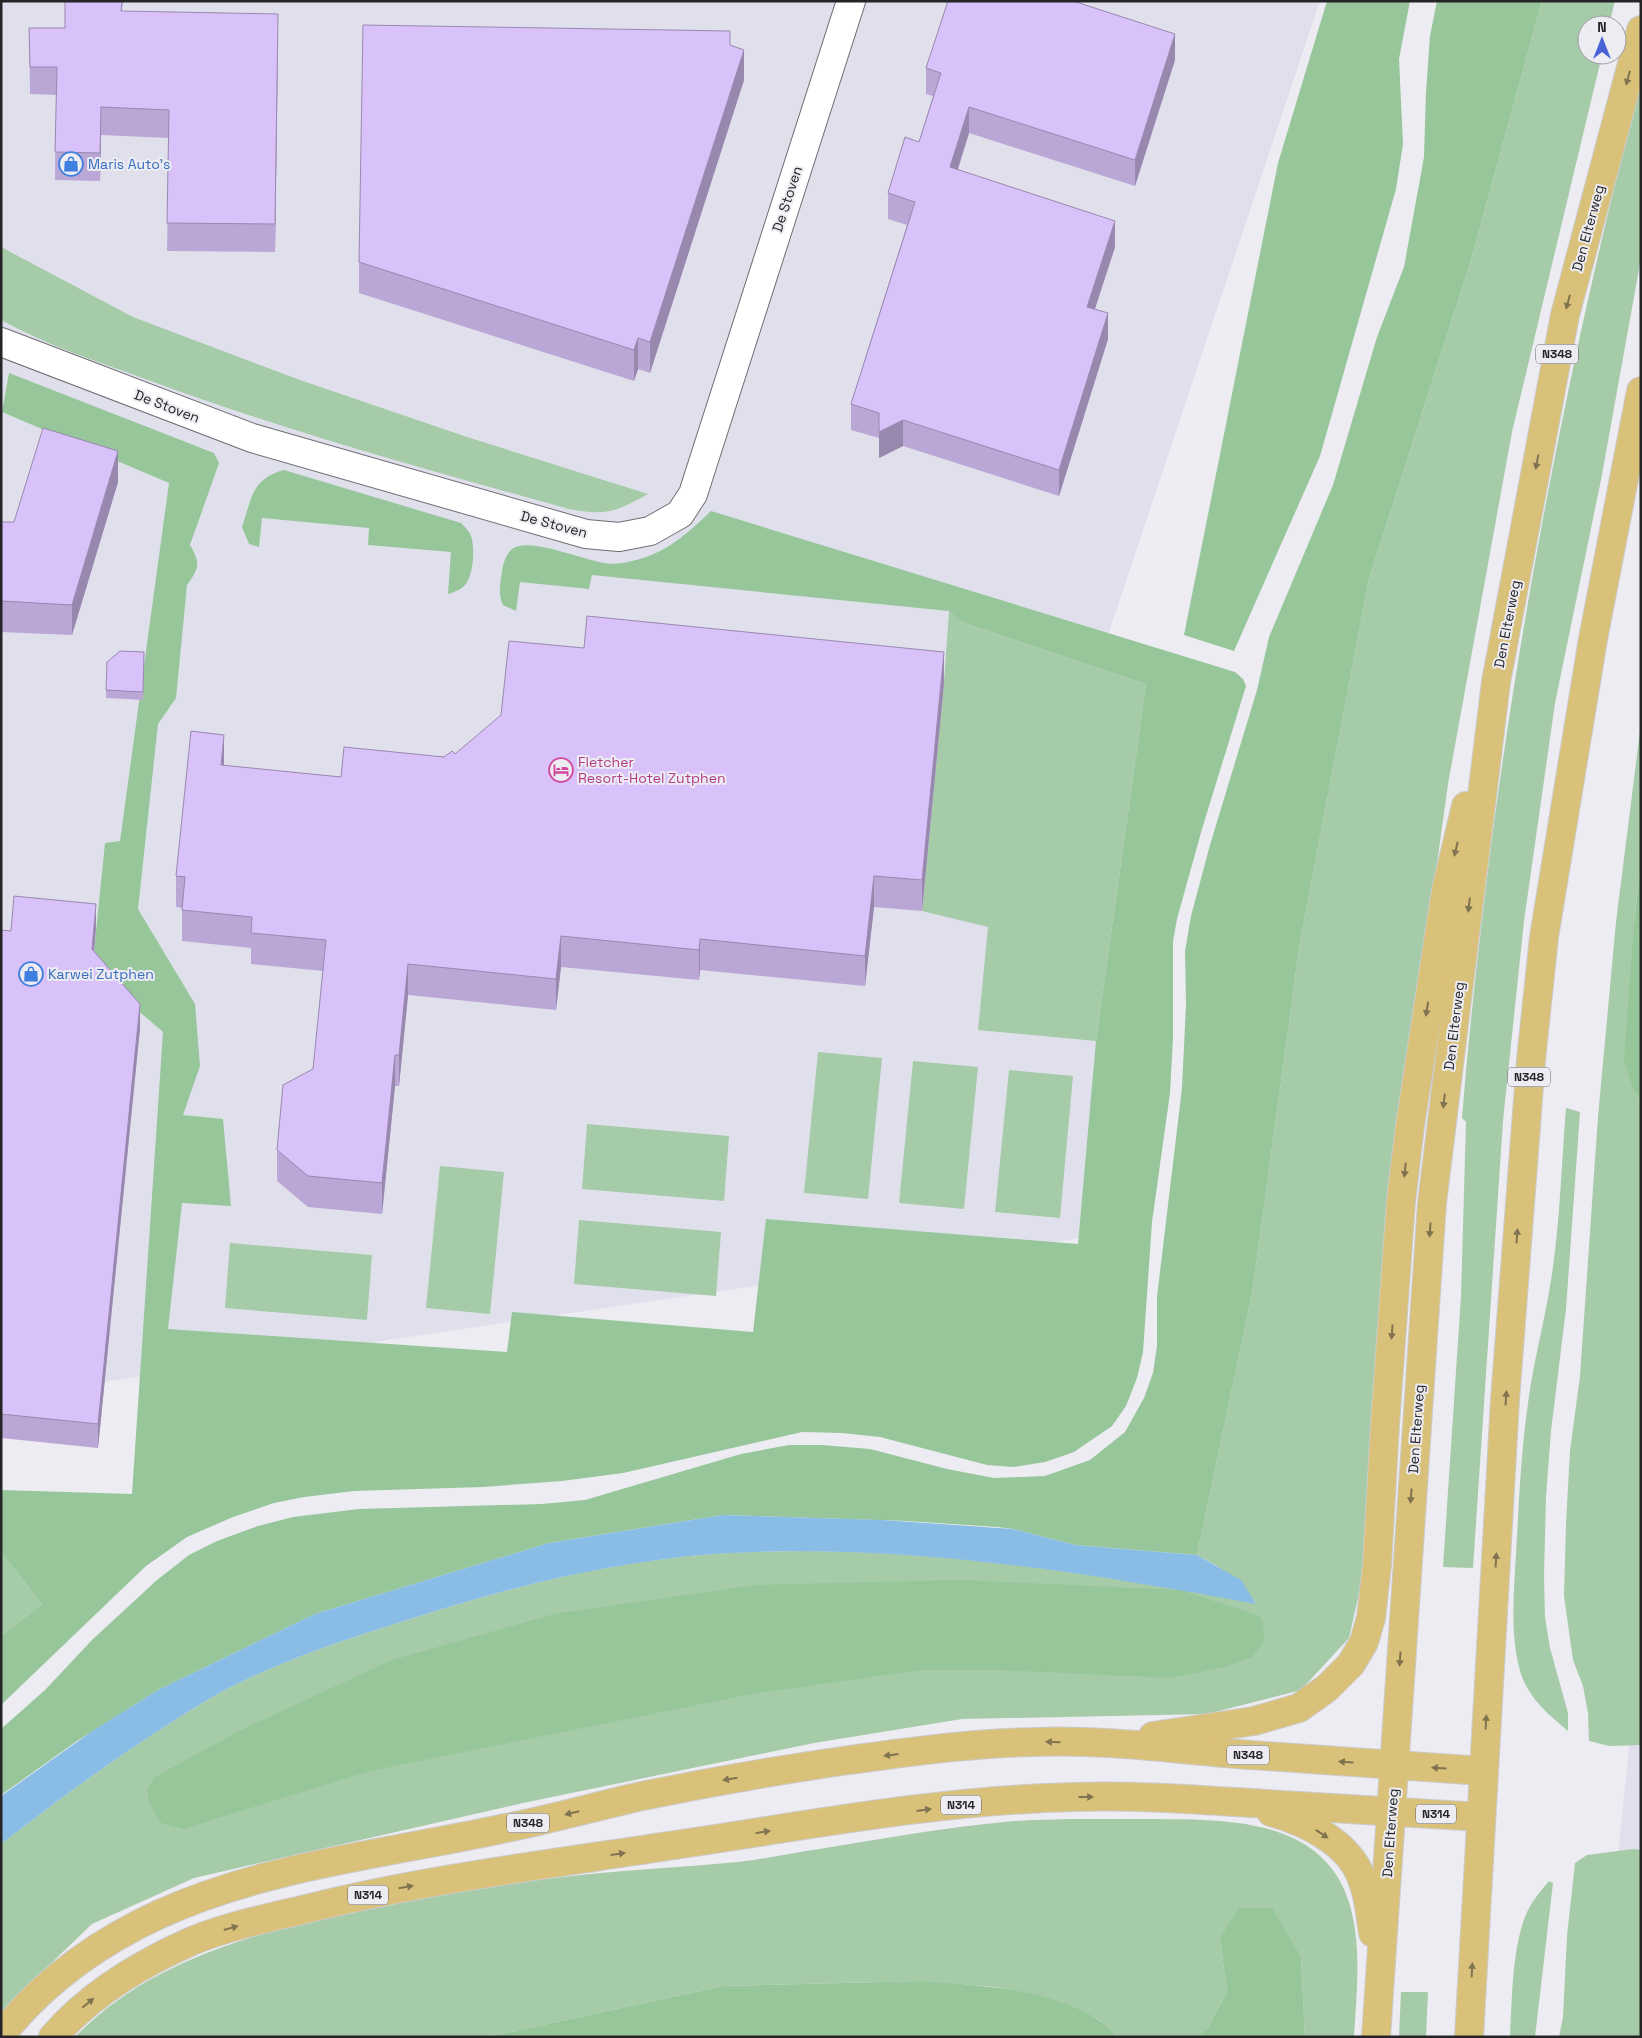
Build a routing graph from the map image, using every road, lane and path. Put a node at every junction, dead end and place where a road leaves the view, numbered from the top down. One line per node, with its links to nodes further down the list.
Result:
1 (851, 1): 3 (street, De Stoven)
2 (1641, 30): 5 (main road, Den Elterweg / N348, one-way to 5)
3 (1, 342)
4 (1641, 391): 8 (main road, N348, one-way to 4)
5 (1496, 682): 6 (main road, N348, one-way to 6); 7 (main road, Den Elterweg / N348, one-way to 7)
6 (1102, 1743): 7 (main road, N348, one-way to 6); 13 (main road, N348, one-way to 13)
7 (1394, 1765): 8 (main road, N348, one-way to 7); 10 (main road, Den Elterweg / N348)
8 (1483, 1771): 11 (main road, N348)
9 (1209, 1800): 10 (main road, N314); 12 (main road, N314, one-way to 12); 14 (main road, N314, one-way to 9)
10 (1392, 1811): 11 (main road, N314); 12 (main road, Den Elterweg / N348)
11 (1481, 1817): 15 (main road, N348, one-way to 11)
12 (1377, 2024)
13 (1, 2035)
14 (53, 2037)
15 (1469, 2037)

